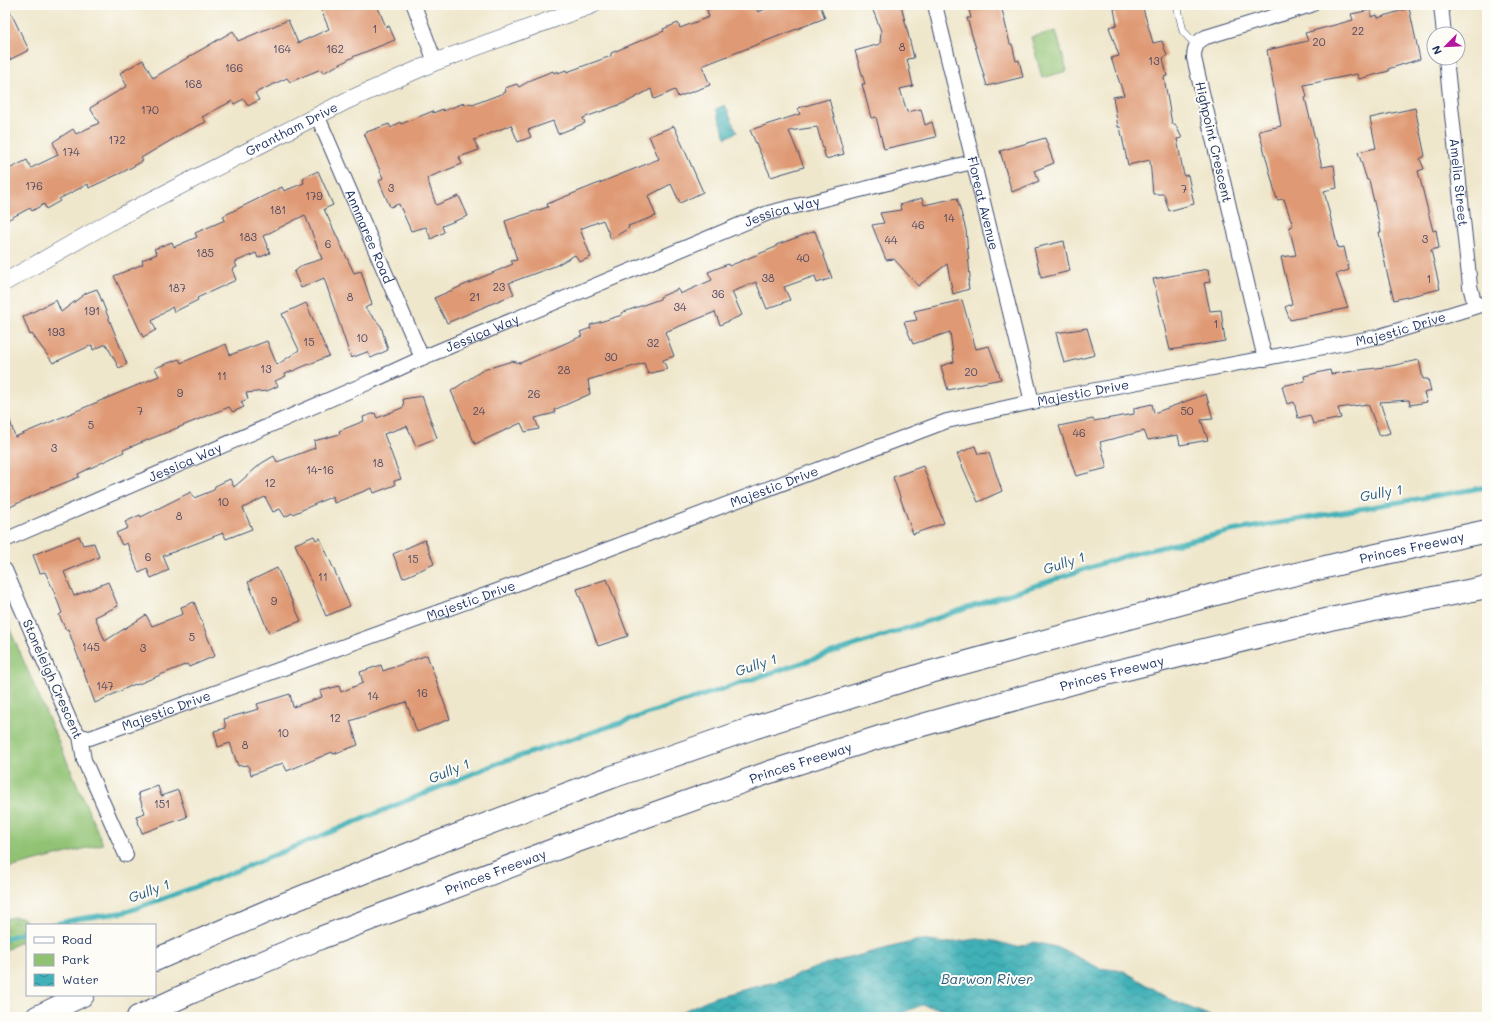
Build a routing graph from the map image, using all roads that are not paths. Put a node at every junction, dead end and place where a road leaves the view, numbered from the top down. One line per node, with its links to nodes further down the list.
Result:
1 (414, 5): 9 (street)
2 (592, 5): 9 (street, Grantham Drive)
3 (935, 5): 12 (street, Floreat Avenue)
4 (1177, 5): 8 (lane)
5 (1311, 5): 8 (street)
6 (1440, 5): 7 (street)
7 (1443, 26)
8 (1196, 45): 16 (street, Highpoint Crescent)
9 (435, 62): 11 (street, Grantham Drive)
10 (1447, 66): 14 (street, Amelia Street)
11 (317, 115): 13 (street, Grantham Drive); 15 (street, Annmaree Road)
12 (972, 162): 15 (street, Jessica Way); 17 (street, Floreat Avenue)
13 (5, 282)
14 (1481, 304): 16 (street, Majestic Drive)
15 (422, 358): 19 (street, Jessica Way)
16 (1265, 359): 17 (street, Majestic Drive)
17 (1032, 402): 22 (street, Majestic Drive)
18 (1487, 532): 24 (highway, Princes Freeway)
19 (5, 540)
20 (5, 570): 22 (street, Stoneleigh Crescent)
21 (1487, 587): 27 (highway, Princes Freeway)
22 (80, 736): 23 (street, Stoneleigh Crescent)
23 (126, 855)
24 (156, 960)
25 (81, 996): 26 (highway)
26 (37, 1017)
27 (138, 1017)

